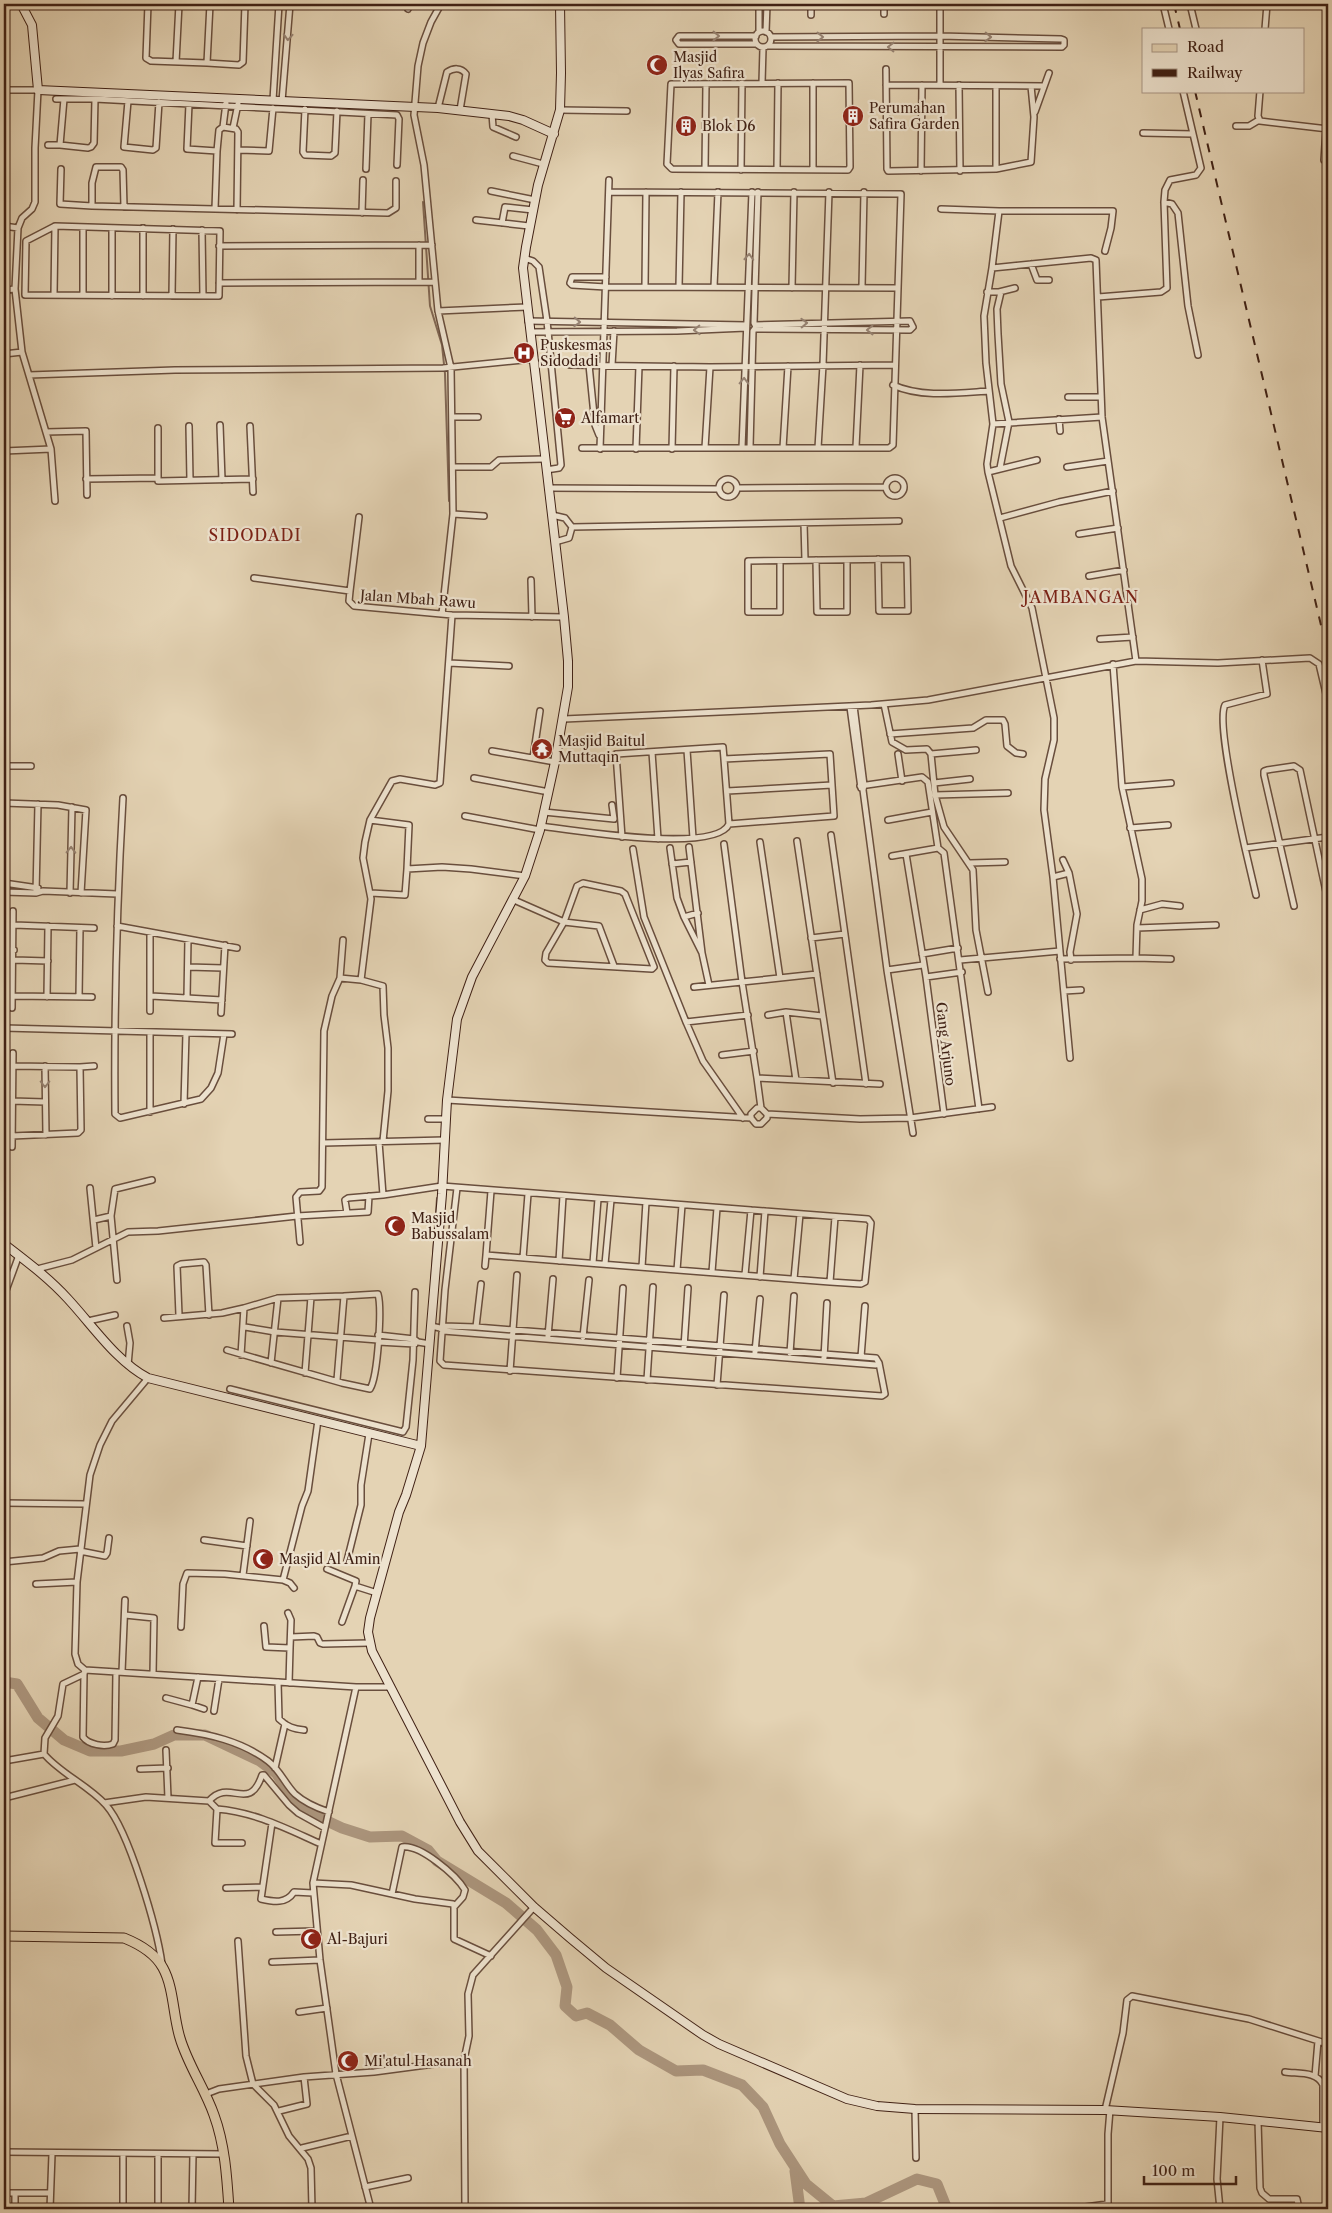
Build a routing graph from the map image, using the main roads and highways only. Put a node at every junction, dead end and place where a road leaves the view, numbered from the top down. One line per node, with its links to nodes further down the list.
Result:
1 (4, 1936): 2 (main road)
2 (229, 2209)

